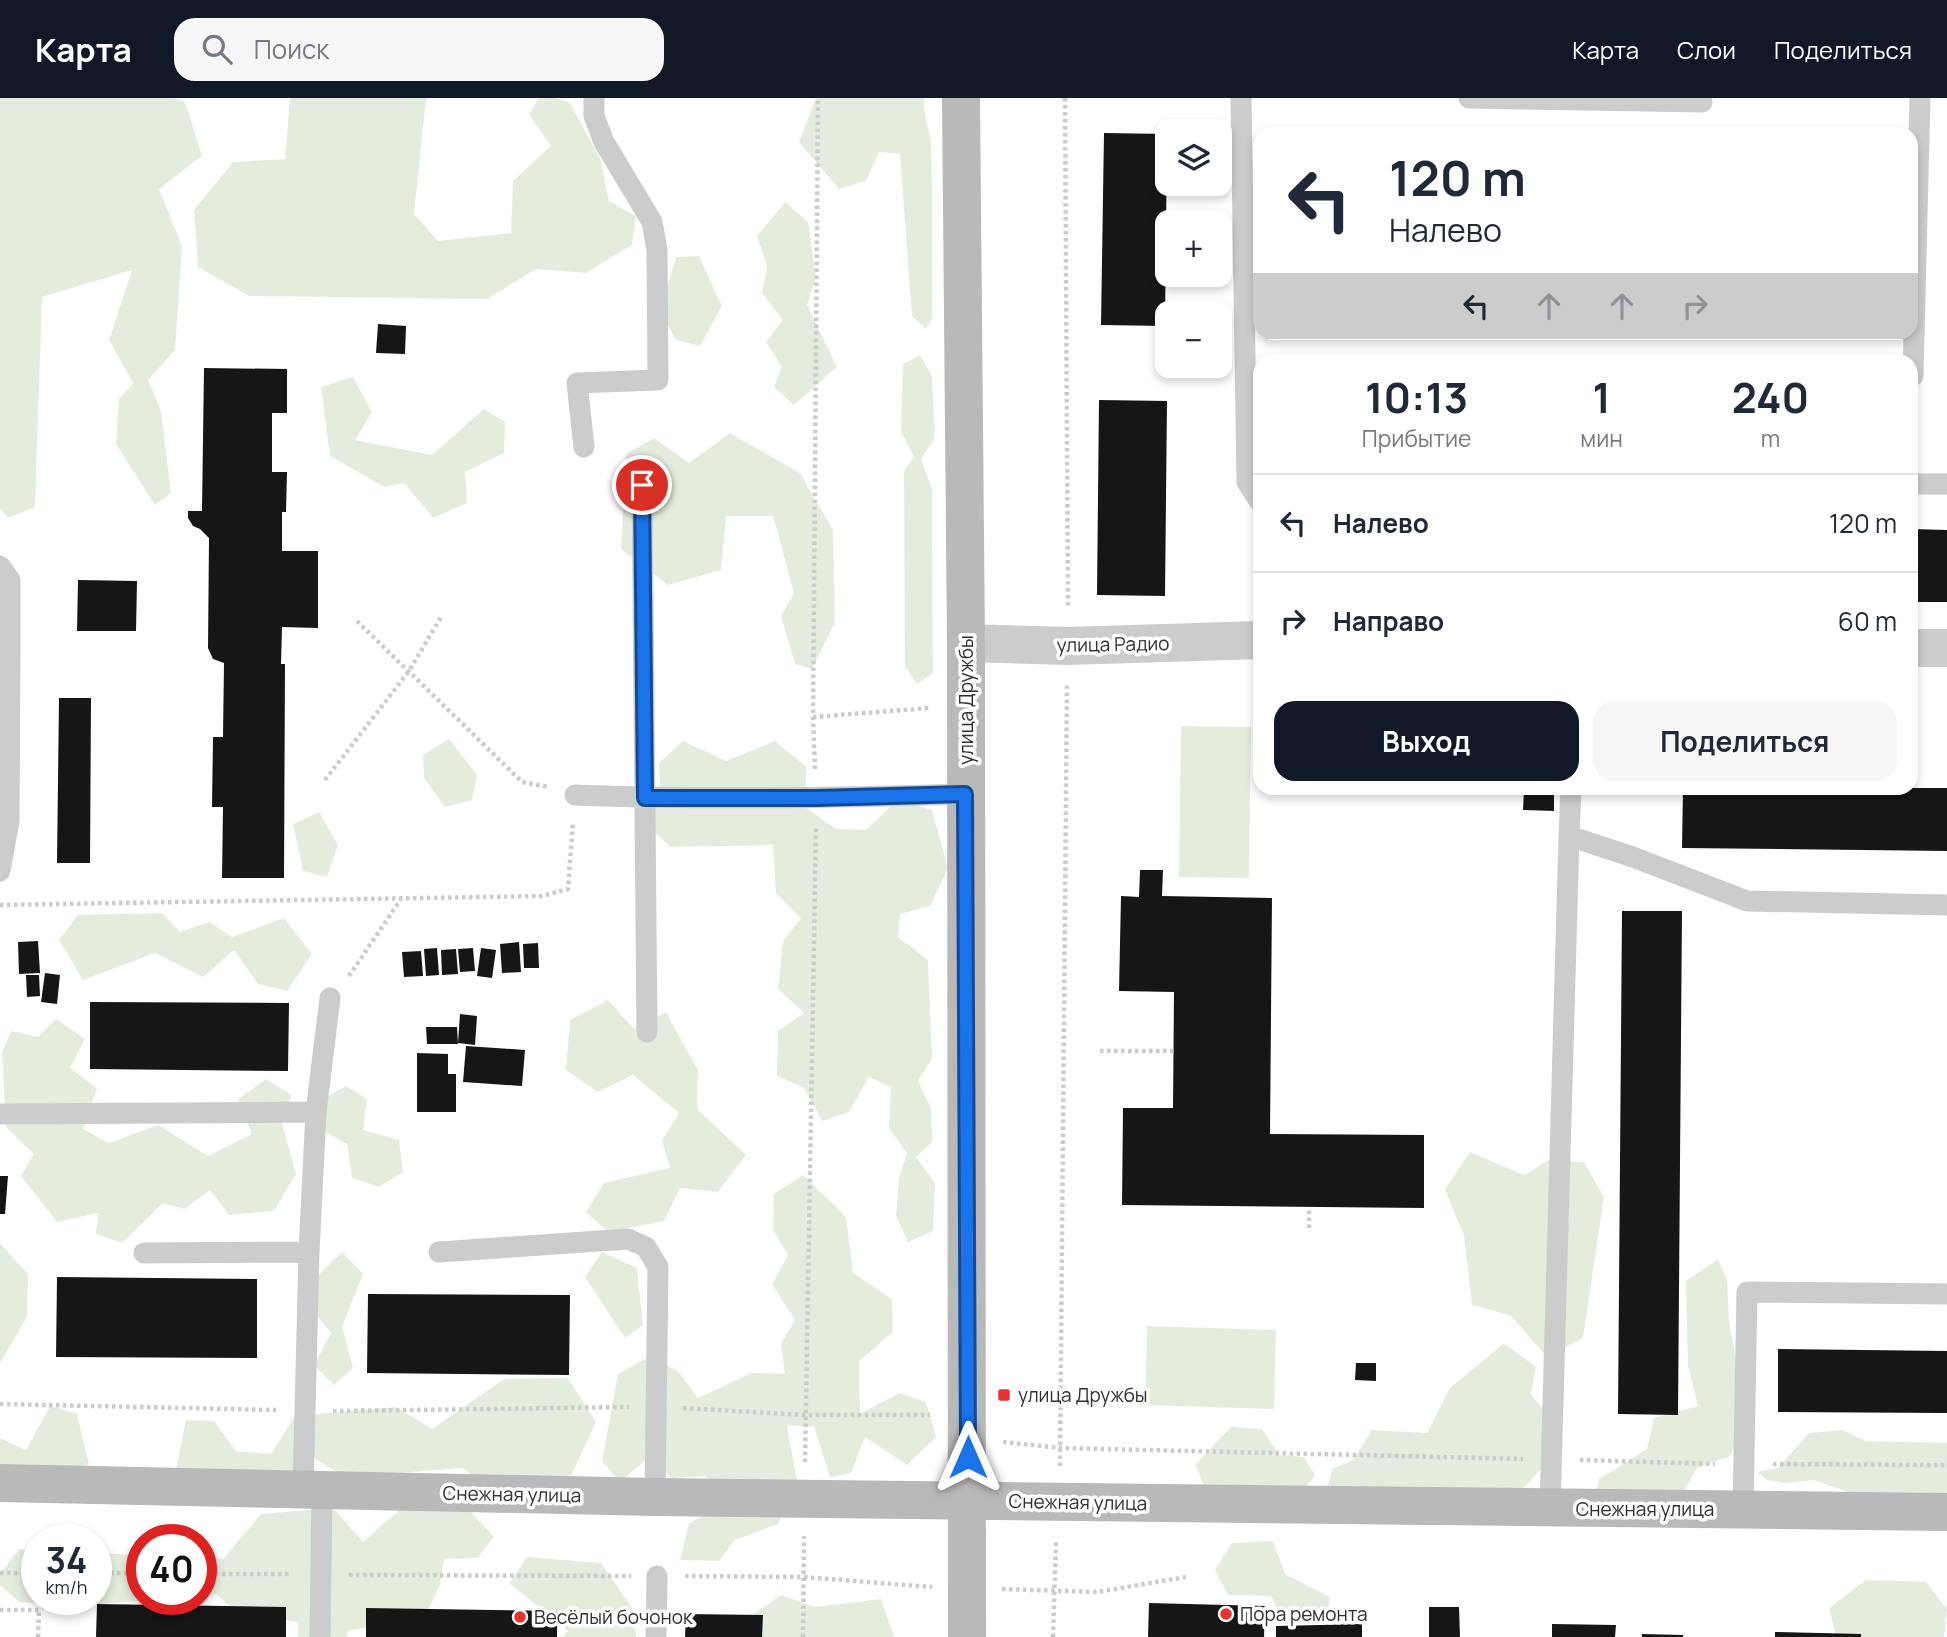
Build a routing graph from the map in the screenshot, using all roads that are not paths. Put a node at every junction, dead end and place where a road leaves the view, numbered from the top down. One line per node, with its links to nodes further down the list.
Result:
1 (594, 98): 9 (lane)
2 (961, 98): 16 (street, улица Дружбы)
3 (1241, 98): 8 (lane)
4 (1469, 98): 6 (lane)
5 (1920, 98): 7 (lane)
6 (1702, 102)
7 (1918, 177)
8 (1252, 363): 10 (lane)
9 (584, 447)
10 (1253, 482)
11 (1918, 484): 12 (lane)
12 (1947, 484)
13 (642, 485): 22 (lane)
14 (0, 566): 24 (lane)
15 (1253, 640): 16 (street, улица Радио)
16 (966, 643): 19 (street, улица Дружбы)
17 (1918, 648): 18 (street)
18 (1947, 648)
19 (965, 794): 22 (lane); 37 (street, улица Дружбы)
20 (575, 795): 22 (lane)
21 (1571, 795): 23 (lane)
22 (645, 798): 27 (lane)
23 (1569, 835): 25 (lane); 38 (lane)
24 (0, 872)
25 (1947, 905)
26 (330, 998): 28 (lane)
27 (647, 1032)
28 (316, 1112): 29 (lane); 30 (lane)
29 (0, 1114)
30 (309, 1252): 32 (lane); 35 (lane)
31 (439, 1252): 36 (lane)
32 (144, 1253)
33 (1947, 1294): 39 (lane)
34 (0, 1483): 35 (street, Снежная улица)
35 (312, 1490): 36 (street, Снежная улица); 42 (lane)
36 (654, 1497): 37 (street, Снежная улица)
37 (968, 1500): 38 (street, Снежная улица); 44 (street, улица Дружбы)
38 (1550, 1509): 39 (street, Снежная улица)
39 (1742, 1510): 40 (street, Снежная улица)
40 (1947, 1512)
41 (657, 1576): 43 (lane)
42 (320, 1637)
43 (656, 1637)
44 (967, 1637)

